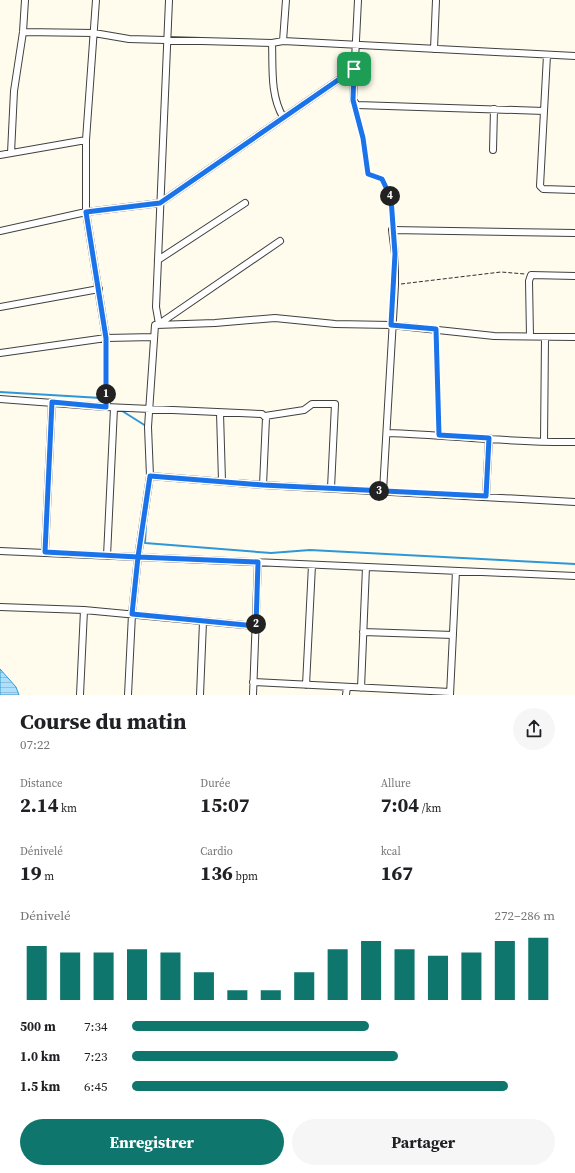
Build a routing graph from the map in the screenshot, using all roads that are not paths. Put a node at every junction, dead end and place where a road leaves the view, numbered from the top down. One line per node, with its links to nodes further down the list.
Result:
1 (25, 0): 7 (street)
2 (96, 0): 8 (street)
3 (169, 0): 9 (street)
4 (286, 0): 10 (street)
5 (358, 0): 12 (street)
6 (436, 0): 13 (street)
7 (23, 32): 8 (street); 22 (street)
8 (94, 33): 9 (street); 20 (street)
9 (167, 40): 11 (street); 25 (street)
10 (283, 41): 11 (street); 12 (street)
11 (272, 43): 19 (street)
12 (355, 44): 13 (street); 16 (street)
13 (434, 49): 14 (street)
14 (546, 55): 15 (street); 18 (street)
15 (575, 56)
16 (354, 69): 17 (street); 19 (street)
17 (494, 109): 18 (street); 21 (street)
18 (544, 111): 24 (street)
19 (283, 117): 25 (street)
20 (86, 140): 22 (street); 27 (street)
21 (493, 150)
22 (11, 153): 23 (street)
23 (0, 155)
24 (575, 190)
25 (160, 203): 27 (street); 31 (street)
26 (246, 203): 31 (street)
27 (86, 212): 28 (street); 33 (street)
28 (0, 231)
29 (575, 233): 36 (street)
30 (280, 242): 35 (street)
31 (158, 260): 35 (street)
32 (575, 276): 37 (street)
33 (99, 289): 34 (street); 40 (street)
34 (0, 307)
35 (157, 324): 36 (street); 38 (street)
36 (391, 325): 37 (street); 50 (street)
37 (530, 336): 41 (street)
38 (154, 337): 40 (street); 47 (street)
39 (575, 337): 41 (street)
40 (106, 338): 42 (street); 45 (street)
41 (545, 338): 52 (street)
42 (0, 353)
43 (0, 398): 44 (street)
44 (52, 402): 45 (street); 62 (street)
45 (106, 407): 46 (street)
46 (114, 408): 47 (street); 63 (street)
47 (150, 408): 48 (street); 54 (street)
48 (220, 413): 49 (street); 55 (street)
49 (265, 416): 56 (street); 57 (street)
50 (387, 433): 51 (street); 58 (street)
51 (489, 438): 52 (street); 59 (street)
52 (544, 442): 53 (street)
53 (575, 442)
54 (150, 476): 55 (street); 64 (street)
55 (222, 481): 56 (street)
56 (263, 485): 57 (street)
57 (331, 488): 58 (street)
58 (384, 491): 59 (street)
59 (486, 496): 60 (street)
60 (575, 502)
61 (0, 551): 62 (street)
62 (45, 552): 63 (street)
63 (107, 556): 64 (street)
64 (138, 557): 65 (street); 72 (street)
65 (258, 562): 66 (street); 74 (street)
66 (312, 565): 67 (street); 78 (street)
67 (366, 567): 68 (street); 75 (street)
68 (456, 571): 69 (street); 76 (street)
69 (575, 576)
70 (0, 607): 71 (street)
71 (84, 610): 72 (street); 82 (street)
72 (132, 614): 73 (street); 83 (street)
73 (203, 622): 74 (street); 84 (street)
74 (256, 626): 77 (street)
75 (363, 632): 76 (street); 80 (street)
76 (453, 635): 81 (street)
77 (253, 682): 78 (street); 85 (street)
78 (306, 685): 79 (street)
79 (347, 687): 80 (street); 86 (street)
80 (360, 688): 81 (street)
81 (450, 694)
82 (80, 695)
83 (128, 695)
84 (200, 695)
85 (253, 695)
86 (346, 695)

